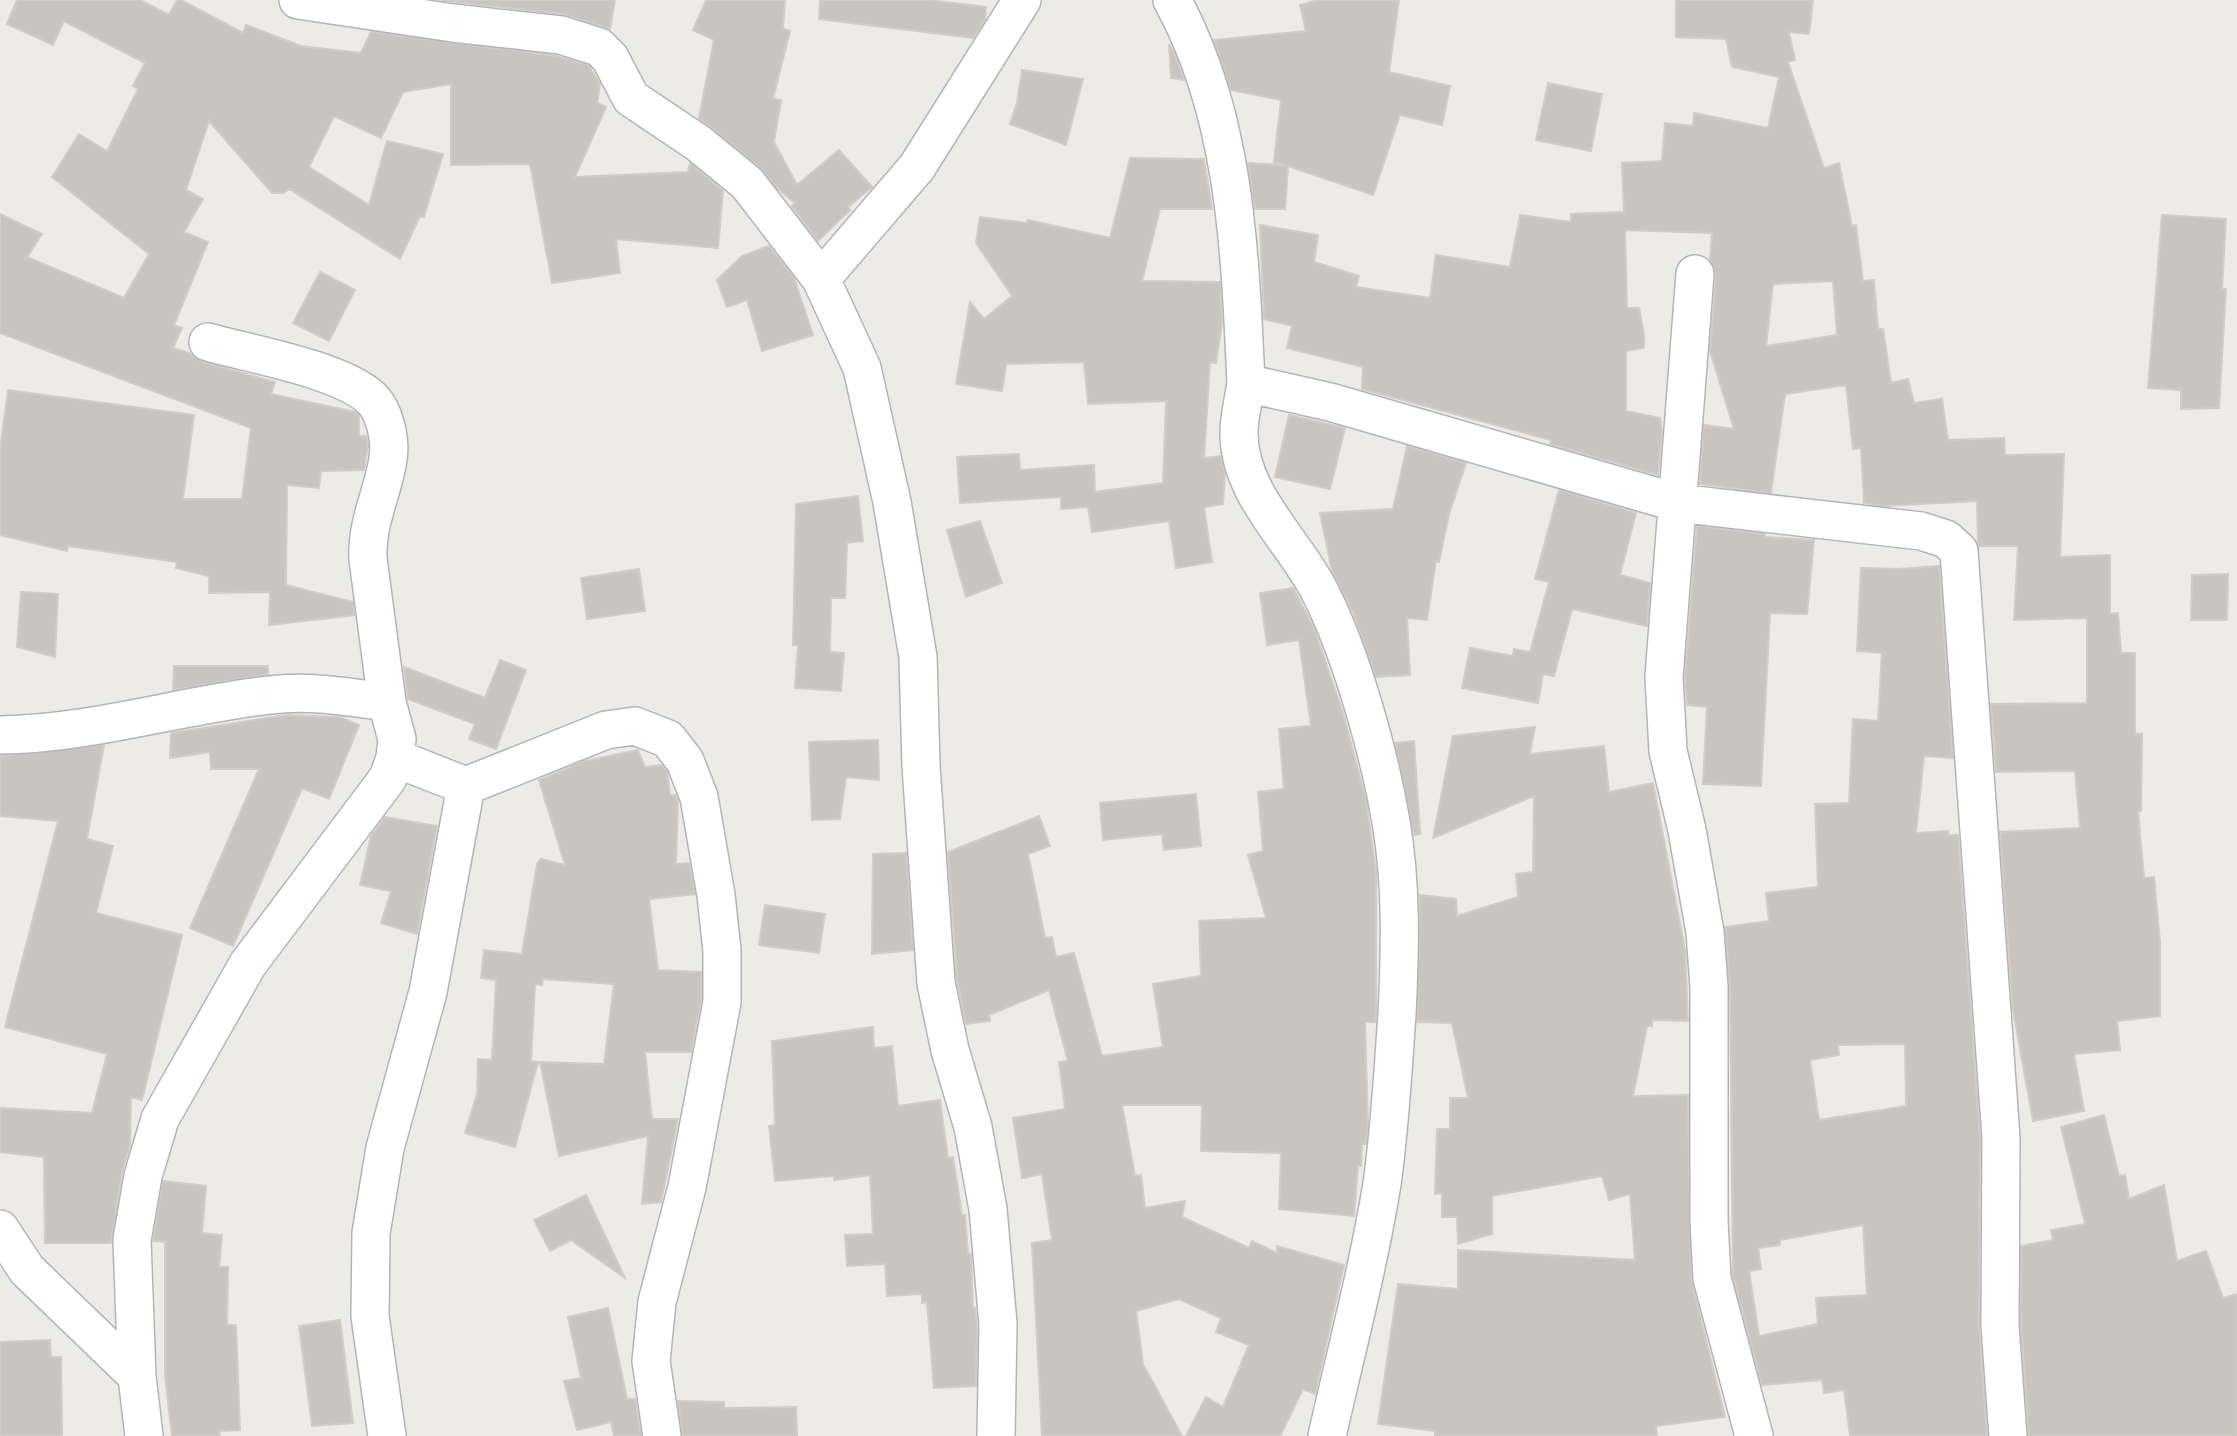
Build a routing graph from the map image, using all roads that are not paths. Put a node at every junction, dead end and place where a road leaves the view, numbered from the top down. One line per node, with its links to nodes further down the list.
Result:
1 (298, 0): 5 (street)
2 (1022, 0): 5 (street)
3 (1172, 0): 7 (street)
4 (1695, 274): 8 (street)
5 (821, 279): 18 (street)
6 (208, 342): 9 (street)
7 (1246, 383): 8 (street); 19 (street)
8 (1678, 503): 20 (street); 21 (street)
9 (387, 702): 10 (street); 11 (street)
10 (0, 735)
11 (395, 758): 12 (street); 14 (street)
12 (466, 786): 16 (street); 17 (street)
13 (0, 1229): 14 (street)
14 (137, 1376): 15 (street)
15 (144, 1436)
16 (387, 1436)
17 (662, 1436)
18 (996, 1436)
19 (1327, 1436)
20 (1754, 1436)
21 (2008, 1436)

